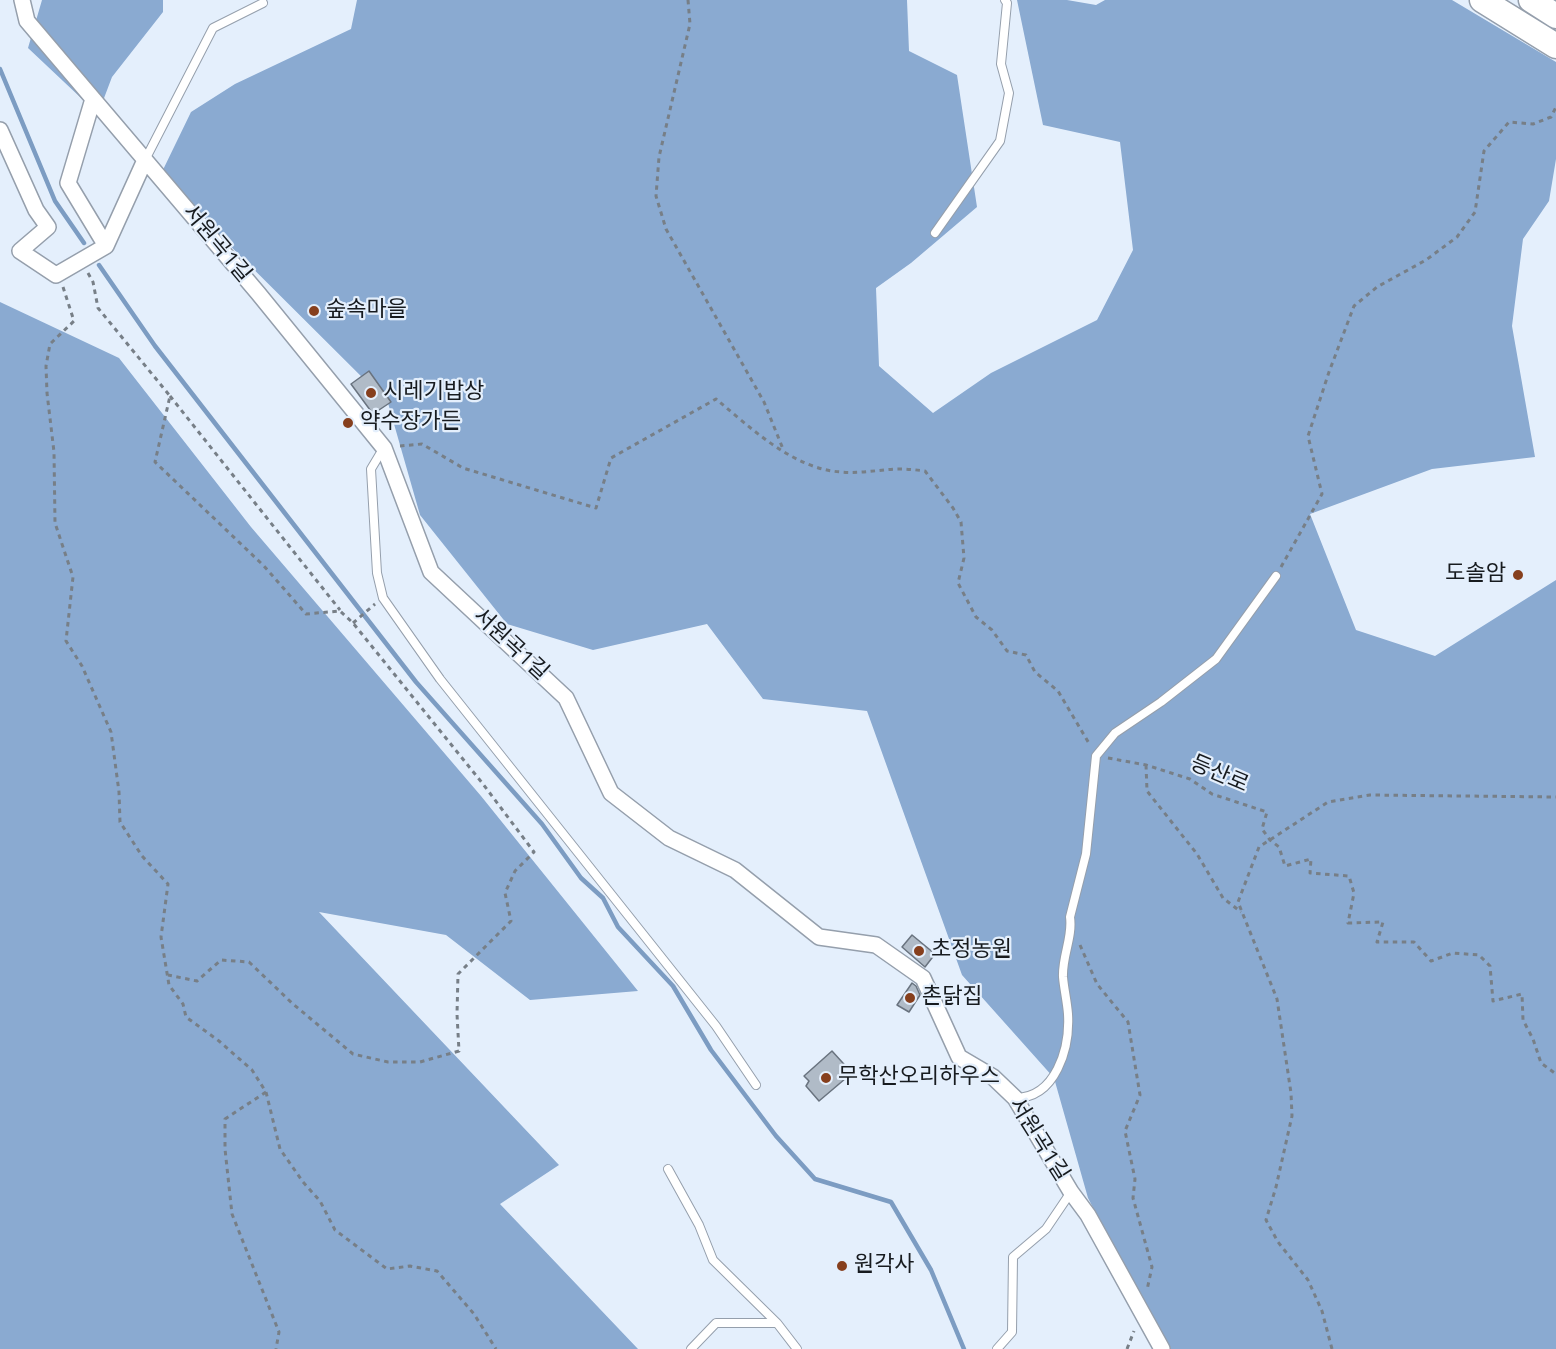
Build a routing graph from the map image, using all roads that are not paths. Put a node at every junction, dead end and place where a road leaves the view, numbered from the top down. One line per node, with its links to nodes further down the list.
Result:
1 (22, 0): 6 (street, 서원곡1길)
2 (1005, 0): 9 (lane)
3 (1482, 0): 5 (main road)
4 (263, 3): 8 (lane)
5 (1556, 46)
6 (93, 99): 8 (street, 서원곡1길); 10 (street)
7 (0, 130): 10 (street)
8 (145, 160): 10 (street); 11 (street, 서원곡1길)
9 (935, 233)
10 (106, 246)
11 (384, 448): 13 (lane); 14 (street, 서원곡1길)
12 (1276, 576): 14 (lane)
13 (756, 1085)
14 (1015, 1098): 16 (street, 서원곡1길)
15 (668, 1169): 17 (lane)
16 (1071, 1192): 20 (lane, 서원곡1길); 21 (street, 서원곡1길)
17 (777, 1323): 18 (lane); 19 (lane)
18 (691, 1349)
19 (797, 1349)
20 (997, 1349)
21 (1162, 1349)

